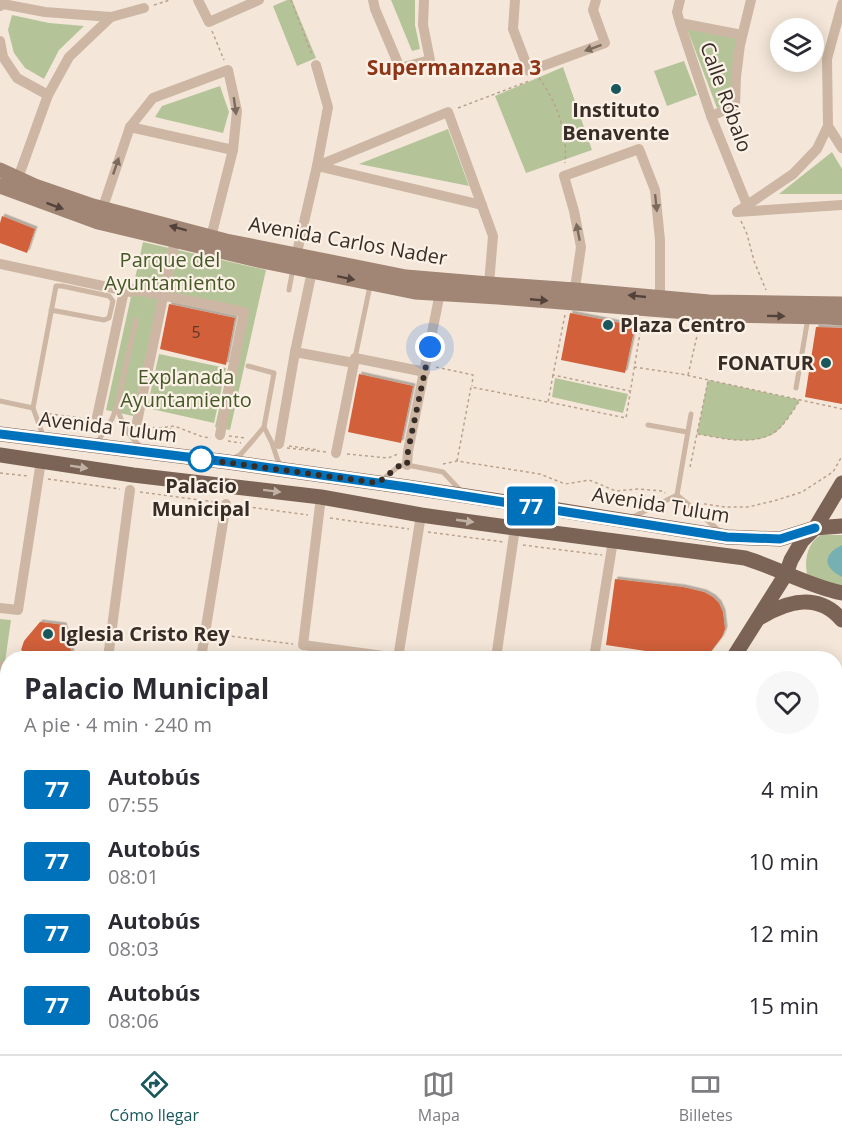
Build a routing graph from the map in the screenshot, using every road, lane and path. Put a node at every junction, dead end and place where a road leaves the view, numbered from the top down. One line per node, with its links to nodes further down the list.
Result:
1 (170, 0): 13 (path)
2 (198, 0): 15 (street)
3 (259, 0): 15 (street)
4 (291, 0): 19 (path)
5 (373, 0): 6 (street)
6 (424, 0)
7 (515, 0): 21 (street)
8 (596, 0): 21 (street, one-way to 21)
9 (680, 0): 16 (street, Calle Róbalo)
10 (751, 0): 17 (street)
11 (842, 4): 25 (street)
12 (0, 6): 14 (street)
13 (144, 8): 14 (street)
14 (111, 17): 22 (street)
15 (209, 22): 20 (path)
16 (680, 23): 17 (street); 24 (street, Calle Róbalo)
17 (742, 35): 24 (street)
18 (0, 41): 22 (street)
19 (316, 65): 29 (street)
20 (228, 70): 26 (street); 28 (street, one-way to 28)
21 (529, 76): 23 (path); 31 (path)
22 (48, 94): 32 (street)
23 (448, 112): 29 (street); 34 (street)
24 (711, 116): 35 (street, Calle Róbalo)
25 (828, 126): 27 (street); 35 (street)
26 (130, 127): 28 (street); 38 (street, one-way to 26)
27 (842, 148)
28 (233, 150): 39 (street)
29 (317, 166): 34 (street); 42 (street)
30 (0, 171): 32 (street, Avenida Carlos Nader)
31 (564, 176): 51 (street, one-way to 31); 52 (street, one-way to 52)
32 (18, 178): 38 (street, Avenida Carlos Nader)
33 (0, 186): 38 (street, Avenida Carlos Nader, one-way to 38)
34 (482, 205): 46 (street)
35 (747, 205): 37 (street)
36 (842, 206): 37 (street)
37 (737, 212): 53 (path)
38 (100, 215): 39 (street, Avenida Carlos Nader, one-way to 38); 40 (street, Avenida Carlos Nader)
39 (211, 237): 41 (street, Avenida Carlos Nader)
40 (175, 240): 41 (street, Avenida Carlos Nader); 50 (street)
41 (251, 252): 42 (street, Avenida Carlos Nader)
42 (295, 261): 44 (street, Avenida Carlos Nader); 46 (street, Avenida Carlos Nader); 47 (lane)
43 (0, 264): 48 (street)
44 (312, 271): 45 (street, Avenida Carlos Nader, one-way to 45); 61 (street)
45 (370, 283): 49 (street, Avenida Carlos Nader); 62 (lane)
46 (489, 285): 51 (street, Avenida Carlos Nader)
47 (289, 290)
48 (124, 291): 50 (street); 79 (street)
49 (440, 293): 51 (street, Avenida Carlos Nader, one-way to 51); 65 (street)
50 (163, 296): 80 (street); 87 (street)
51 (572, 298): 52 (street, Avenida Carlos Nader, one-way to 51); 55 (street, Avenida Carlos Nader); 66 (path)
52 (660, 298): 53 (street, Avenida Carlos Nader)
53 (771, 303): 54 (street, Avenida Carlos Nader)
54 (842, 304)
55 (644, 309): 57 (street, Avenida Carlos Nader); 64 (path)
56 (51, 310): 56 (lane); 76 (lane)
57 (702, 313): 58 (street, Avenida Carlos Nader, one-way to 58); 67 (path)
58 (809, 316): 59 (street, Avenida Carlos Nader); 70 (lane)
59 (842, 318)
60 (136, 320): 75 (lane)
61 (295, 351): 62 (street); 89 (street)
62 (354, 361): 65 (street); 92 (street)
63 (248, 366): 83 (lane)
64 (634, 367): 67 (path); 71 (path)
65 (425, 369): 69 (path); 99 (street)
66 (553, 375): 71 (path); 74 (path)
67 (688, 375): 68 (path)
68 (708, 380): 72 (path); 86 (path)
69 (471, 387): 74 (path); 97 (path)
70 (796, 388)
71 (630, 392): 74 (path)
72 (800, 400): 77 (path); 86 (path)
73 (0, 401): 76 (lane)
74 (548, 402)
75 (117, 406): 90 (lane); 91 (lane)
76 (33, 408): 88 (lane)
77 (842, 409)
78 (691, 414): 84 (lane)
79 (97, 417)
80 (137, 423)
81 (648, 425): 84 (lane)
82 (171, 426): 94 (path)
83 (264, 427): 98 (lane); 101 (lane)
84 (687, 432): 107 (lane)
85 (0, 434): 88 (main road, Avenida Tulum)
86 (697, 434): 100 (path)
87 (220, 435)
88 (45, 441): 90 (main road, Avenida Tulum)
89 (279, 444)
90 (94, 446): 91 (main road, Avenida Tulum)
91 (147, 453): 94 (main road, Avenida Tulum)
92 (336, 453)
93 (0, 455): 96 (main road, Avenida Tulum)
94 (167, 456): 98 (main road, Avenida Tulum)
95 (842, 456): 104 (path)
96 (41, 461): 103 (street); 109 (main road, Avenida Tulum, one-way to 109)
97 (457, 461)
98 (228, 462): 101 (main road, Avenida Tulum)
99 (407, 465): 105 (lane); 108 (lane)
100 (690, 467)
101 (286, 470): 105 (main road, Avenida Tulum)
102 (0, 472): 103 (path)
103 (38, 478): 106 (path); 125 (street)
104 (837, 478): 115 (main road)
105 (378, 483): 108 (main road, Avenida Tulum)
106 (130, 490): 110 (path); 130 (street)
107 (677, 495): 113 (lane); 118 (lane)
108 (465, 496): 113 (main road, Avenida Tulum)
109 (321, 497): 111 (main road, Avenida Tulum); 112 (street)
110 (226, 504): 112 (path); 128 (street)
111 (421, 514): 116 (street); 117 (main road, Avenida Tulum, one-way to 117)
112 (319, 516): 116 (path); 129 (street)
113 (625, 521): 118 (main road, Avenida Tulum)
114 (842, 526): 115 (main road, Avenida Tulum)
115 (815, 528): 119 (main road, Avenida Tulum); 123 (main road)
116 (419, 530): 117 (path); 133 (street)
117 (514, 536): 120 (main road, Avenida Tulum); 121 (path); 134 (street)
118 (727, 537): 119 (main road, Avenida Tulum)
119 (767, 539): 122 (main road)
120 (613, 541): 121 (street); 122 (main road, Avenida Tulum)
121 (612, 557): 135 (street)
122 (759, 562): 123 (main road, Avenida Tulum)
123 (786, 574): 124 (main road, Avenida Tulum); 126 (main road)
124 (842, 593)
125 (0, 608)
126 (759, 617): 127 (main road); 136 (main road)
127 (842, 620)
128 (206, 633): 129 (path); 131 (street)
129 (303, 645): 132 (street)
130 (109, 651)
131 (202, 651)
132 (347, 651)
133 (399, 651)
134 (497, 651)
135 (595, 651)
136 (738, 651)

